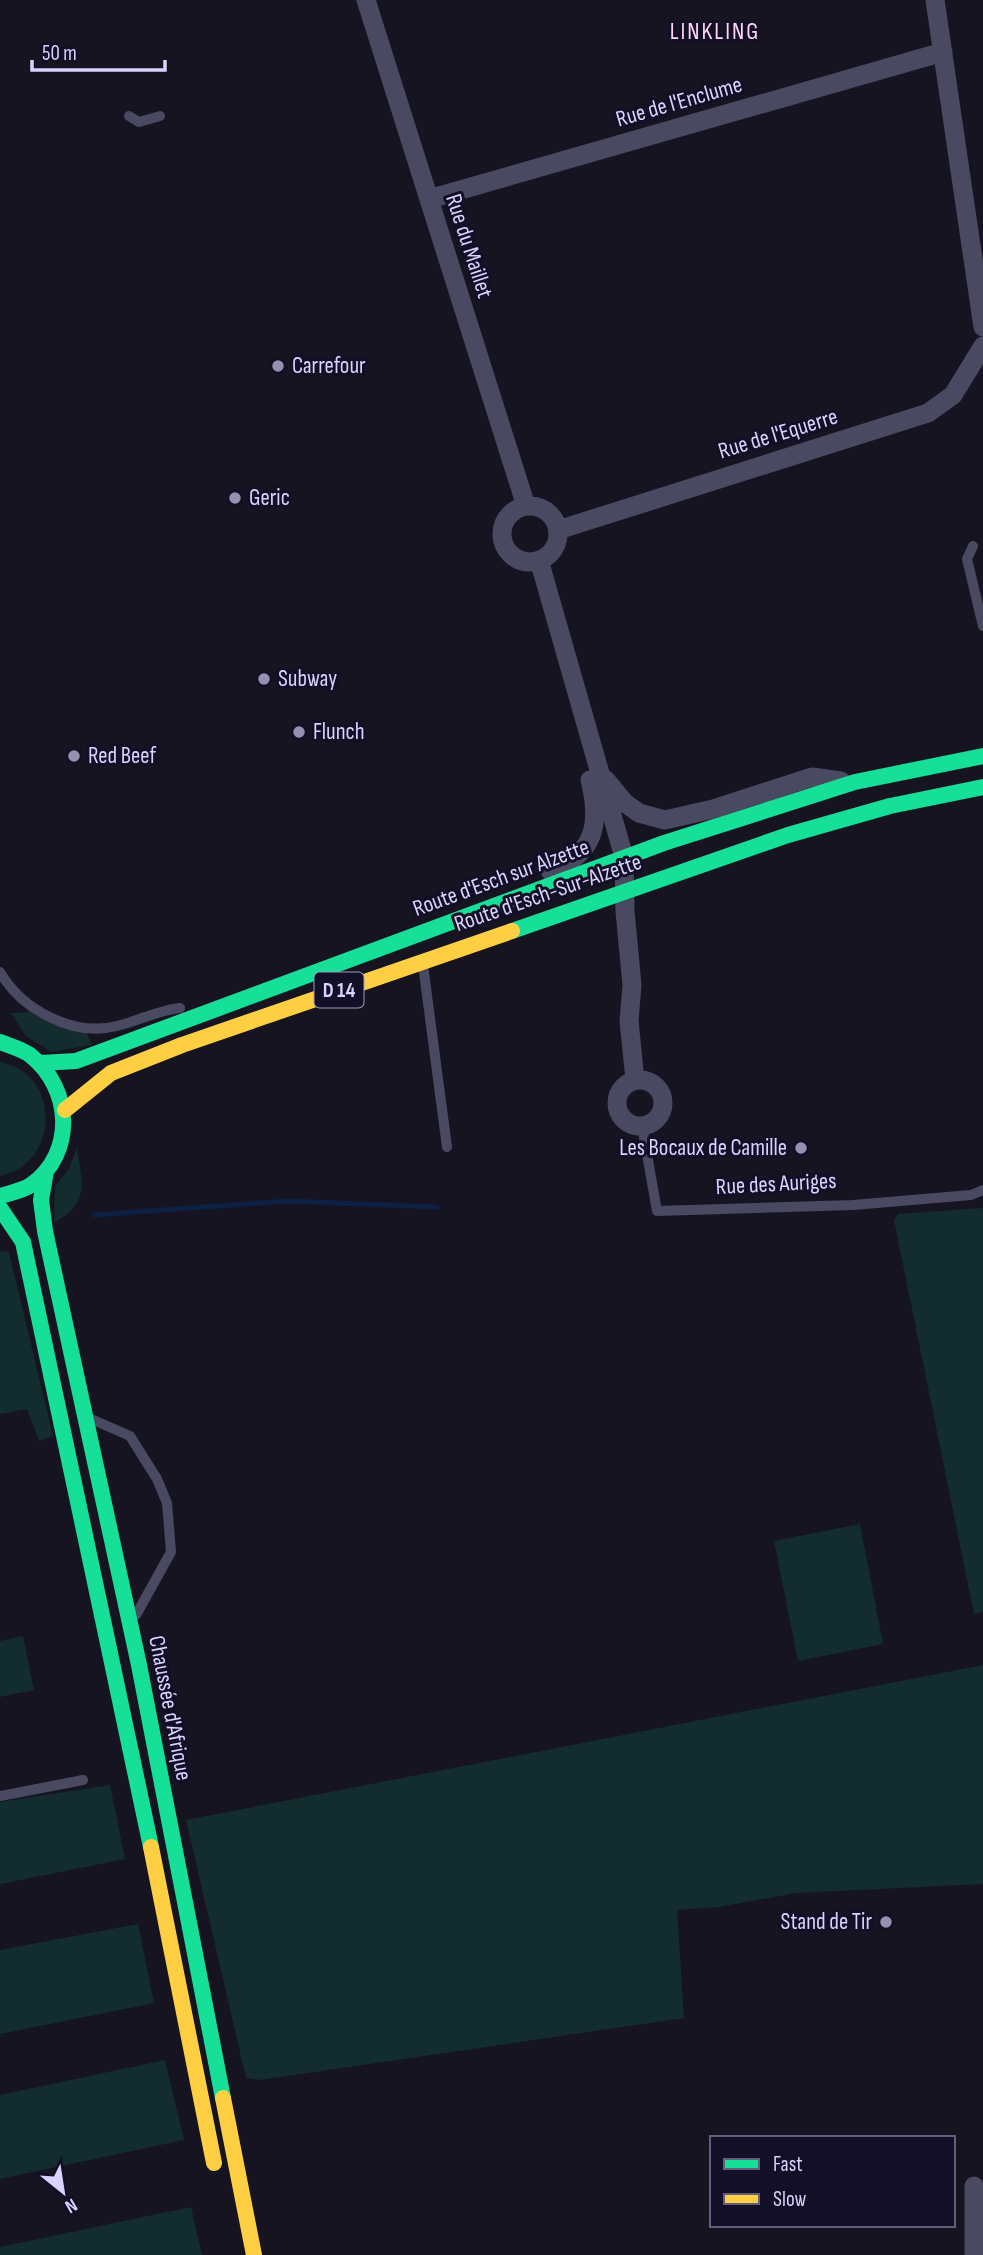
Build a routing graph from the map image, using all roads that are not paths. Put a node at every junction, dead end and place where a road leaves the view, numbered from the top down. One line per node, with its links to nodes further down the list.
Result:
1 (366, 0): 6 (street, Rue du Maillet)
2 (935, 0): 3 (street)
3 (943, 52): 6 (street, Rue de l'Enclume); 7 (street)
4 (129, 116): 5 (lane)
5 (160, 116)
6 (429, 199): 9 (street, Rue du Maillet)
7 (983, 327)
8 (983, 346): 10 (street, Rue de l'Equerre)
9 (526, 506): 10 (street); 12 (street)
10 (558, 530): 12 (street)
11 (973, 546): 13 (lane)
12 (539, 560): 14 (street)
13 (983, 626)
14 (583, 717): 16 (street); 21 (street)
15 (983, 756): 17 (main road, Route d'Esch sur Alzette / D 14)
16 (599, 771): 17 (street); 19 (street)
17 (855, 782): 19 (main road, Route d'Esch sur Alzette / D 14)
18 (983, 787): 20 (main road, Route d'Esch-Sur-Alzette / D 14)
19 (624, 857): 20 (street); 21 (main road, Route d'Esch sur Alzette / D 14)
20 (624, 891): 22 (main road, Route d'Esch-Sur-Alzette / D 14); 27 (street)
21 (439, 925): 24 (main road, Route d'Esch sur Alzette / D 14)
22 (422, 961): 28 (main road, Route d'Esch-Sur-Alzette / D 14); 30 (lane)
23 (0, 972): 24 (lane)
24 (212, 1008): 26 (main road, Route d'Esch sur Alzette / D 14)
25 (0, 1042): 26 (main road)
26 (41, 1063): 28 (main road)
27 (635, 1080): 29 (street); 29 (street)
28 (65, 1110): 31 (main road)
29 (642, 1126): 32 (lane, Rue des Auriges)
30 (447, 1147)
31 (46, 1171): 33 (main road); 35 (main road, Chaussée d'Afrique)
32 (983, 1190)
33 (0, 1196)
34 (0, 1208): 39 (main road, Chaussée d'Afrique)
35 (85, 1416): 36 (main road, Chaussée d'Afrique); 36 (lane)
36 (131, 1625): 41 (main road, Chaussée d'Afrique)
37 (83, 1780): 38 (lane)
38 (0, 1796)
39 (216, 2174)
40 (974, 2186): 42 (street)
41 (254, 2255)
42 (974, 2255)

